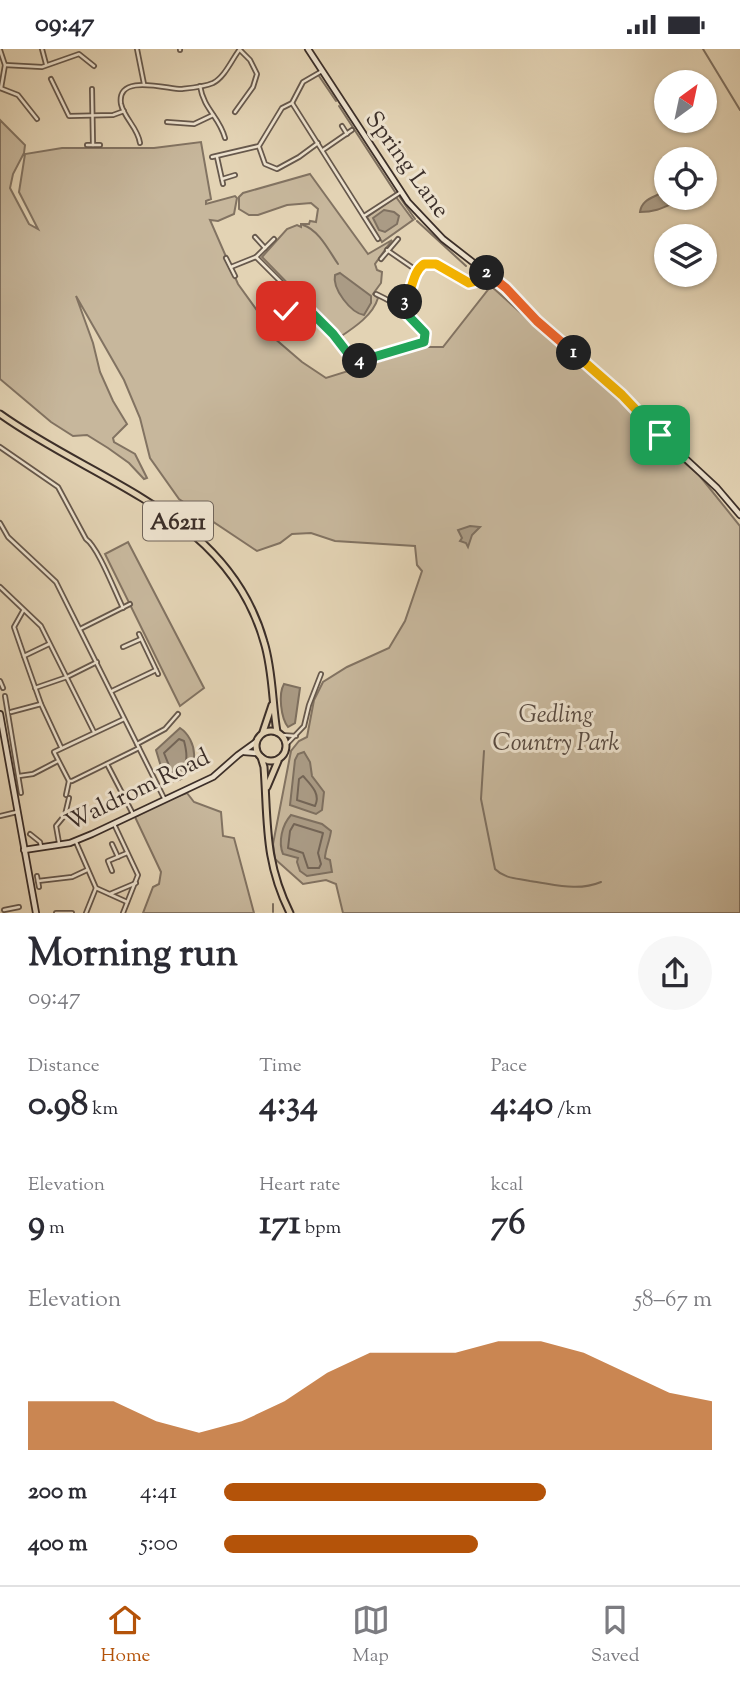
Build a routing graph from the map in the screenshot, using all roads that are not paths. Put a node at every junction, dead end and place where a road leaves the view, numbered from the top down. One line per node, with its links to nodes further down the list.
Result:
1 (42, 49): 7 (street)
2 (136, 49): 13 (street)
3 (240, 49): 14 (street); 22 (street)
4 (308, 49): 11 (street, Spring Lane)
5 (0, 50): 8 (street)
6 (90, 62): 7 (street); 9 (street); 10 (street)
7 (46, 64): 8 (street)
8 (5, 65): 16 (street)
9 (86, 65)
10 (94, 66)
11 (322, 71): 21 (street); 48 (street, Spring Lane)
12 (51, 79): 17 (street)
13 (144, 84): 14 (street); 23 (street)
14 (200, 86): 24 (street)
15 (62, 87): 17 (street)
16 (1, 88): 26 (street)
17 (57, 89): 25 (street)
18 (92, 89): 20 (street)
19 (86, 96): 20 (street)
20 (92, 96): 25 (street)
21 (292, 103): 37 (street); 41 (street)
22 (235, 109)
23 (124, 111): 25 (street); 36 (street)
24 (213, 115): 28 (street); 31 (street)
25 (93, 116): 39 (street)
26 (37, 119)
27 (167, 122): 28 (street)
28 (172, 123): 30 (street)
29 (342, 126): 34 (street)
30 (171, 128)
31 (221, 128): 33 (street); 35 (street)
32 (352, 130): 34 (street)
33 (216, 131)
34 (347, 134): 42 (street)
35 (225, 138)
36 (140, 143)
37 (318, 143): 41 (street); 42 (street)
38 (87, 145): 39 (street)
39 (93, 145): 40 (street)
40 (100, 145)
41 (259, 146): 43 (street)
42 (322, 150): 49 (street)
43 (217, 156): 44 (street); 46 (street)
44 (212, 157)
45 (235, 175): 46 (street)
46 (222, 179): 47 (street)
47 (223, 184)
48 (401, 192): 49 (street); 61 (street, Spring Lane)
49 (364, 216): 52 (street)
50 (255, 237): 54 (street)
51 (274, 239): 54 (street)
52 (378, 239)
53 (398, 239): 55 (street)
54 (265, 248): 56 (street)
55 (387, 250): 58 (street); 60 (street)
56 (257, 257): 59 (street); 65 (street)
57 (226, 258): 59 (street)
58 (381, 259)
59 (231, 267): 62 (street)
60 (416, 270): 61 (street); 67 (street)
61 (484, 272): 73 (street, Spring Lane)
62 (235, 276)
63 (376, 294): 64 (street)
64 (382, 297): 66 (street); 67 (street)
65 (298, 299): 67 (street); 69 (street)
66 (378, 303)
67 (401, 308)
68 (263, 316): 69 (street)
69 (270, 324): 70 (street)
70 (276, 332)
71 (0, 414): 93 (main road, A6211)
72 (0, 447): 77 (street)
73 (740, 515)
74 (0, 523): 79 (street)
75 (0, 587): 78 (street)
76 (130, 604): 77 (street)
77 (123, 608): 79 (street)
78 (24, 610): 82 (street); 84 (street)
79 (80, 629): 85 (street)
80 (139, 635): 81 (street)
81 (141, 639): 83 (street); 91 (street)
82 (49, 644): 84 (street); 87 (street)
83 (123, 647)
84 (24, 656): 90 (street)
85 (97, 662): 87 (street); 91 (street)
86 (321, 674): 102 (street)
87 (67, 677): 90 (street); 99 (street)
88 (0, 682): 89 (street)
89 (3, 688)
90 (36, 688): 94 (street)
91 (111, 692): 98 (street)
92 (5, 696): 95 (street)
93 (273, 698): 100 (main road, A6211); 101 (main road, A6211)
94 (41, 704): 95 (street); 106 (street)
95 (9, 712): 112 (street)
96 (178, 714): 105 (street)
97 (0, 715): 117 (street)
98 (124, 719): 99 (street); 105 (street)
99 (94, 733): 106 (street)
100 (263, 733): 101 (main road); 103 (main road)
101 (279, 733): 102 (street); 104 (main road)
102 (296, 736): 104 (street)
103 (256, 742): 107 (street, Waldrom Road); 108 (main road)
104 (286, 745): 109 (main road)
105 (138, 746): 111 (street); 116 (street)
106 (61, 749): 110 (street)
107 (243, 751): 108 (street, Waldrom Road); 116 (street, Waldrom Road)
108 (259, 755): 109 (main road); 114 (main road)
109 (282, 757): 114 (main road)
110 (59, 761): 112 (street); 113 (street)
111 (107, 764): 113 (street); 118 (street)
112 (19, 776): 115 (street)
113 (69, 781): 124 (street)
114 (266, 790): 146 (main road)
115 (21, 793)
116 (164, 798): 118 (street, Waldrom Road)
117 (18, 812): 119 (street); 126 (street)
118 (133, 814): 120 (street, Waldrom Road)
119 (0, 816)
120 (114, 824): 122 (street, Waldrom Road); 127 (street)
121 (30, 834): 125 (street, Waldrom Road)
122 (75, 841): 124 (street, Waldrom Road); 129 (street)
123 (112, 844): 128 (street)
124 (59, 845): 125 (street, Waldrom Road)
125 (42, 848): 126 (street, Waldrom Road)
126 (24, 850): 141 (street)
127 (127, 852): 128 (street); 133 (street)
128 (118, 857): 130 (street)
129 (88, 870): 132 (street); 135 (street)
130 (112, 871)
131 (37, 876): 132 (street)
132 (38, 881): 134 (street)
133 (136, 883): 136 (street); 137 (street)
134 (39, 887)
135 (96, 888): 136 (street); 144 (street)
136 (110, 894): 137 (street)
137 (128, 902): 145 (street)
138 (19, 907): 140 (street)
139 (4, 910): 140 (street)
140 (13, 911)
141 (36, 913)
142 (56, 913): 143 (street)
143 (72, 913)
144 (86, 913)
145 (122, 913)
146 (290, 913)

